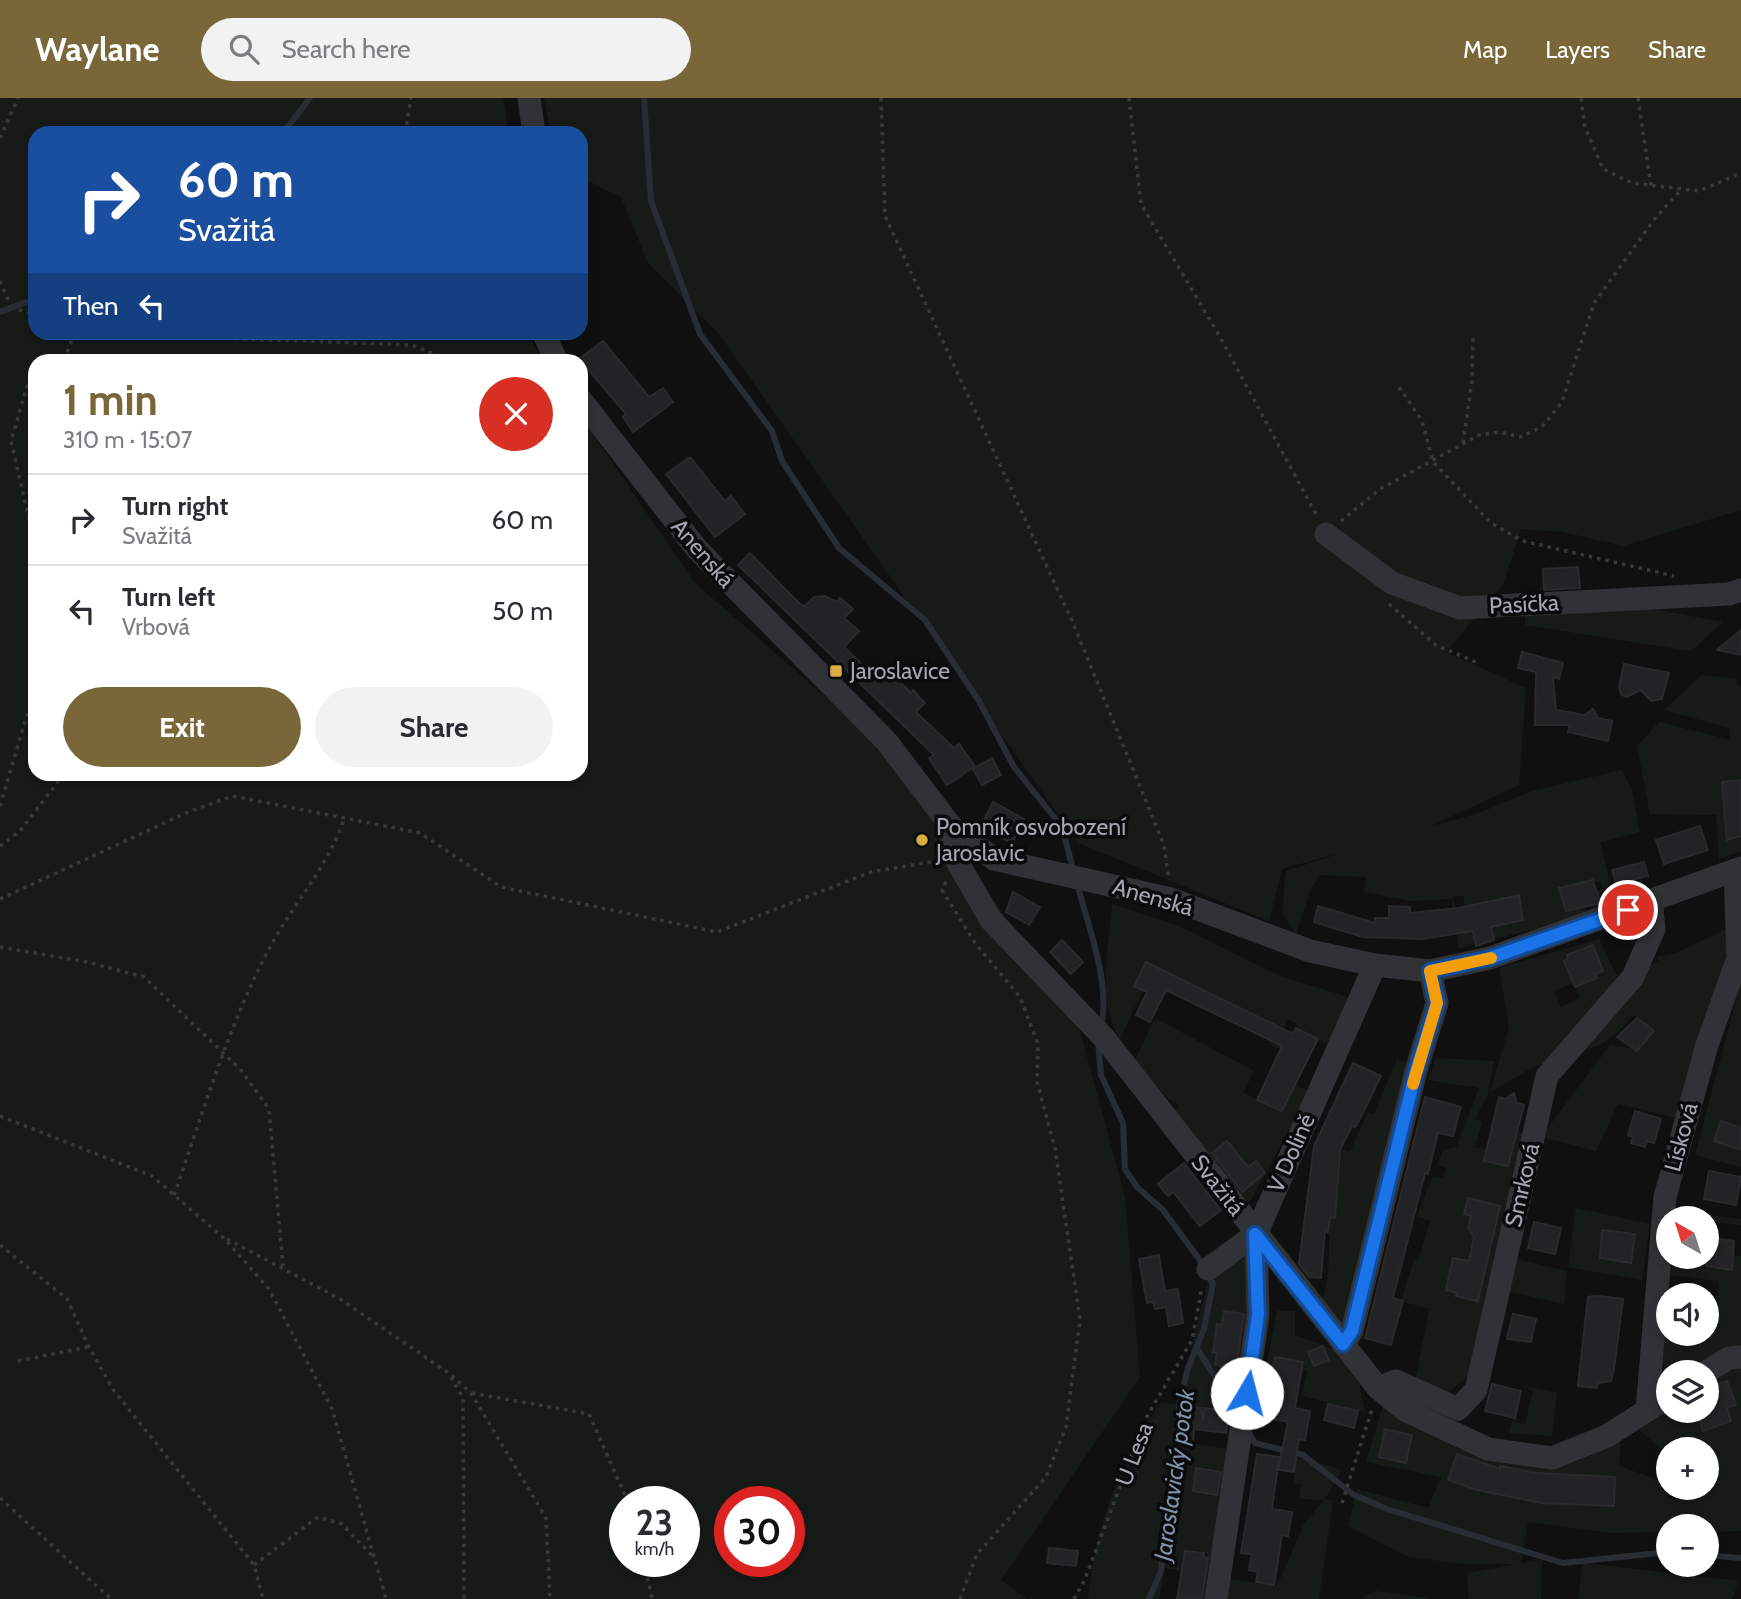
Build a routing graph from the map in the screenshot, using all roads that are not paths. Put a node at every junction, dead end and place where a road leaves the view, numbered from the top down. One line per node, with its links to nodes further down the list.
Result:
1 (529, 98): 2 (street)
2 (533, 126)
3 (588, 409): 6 (street, Anenská)
4 (1326, 534): 5 (street, Pasíčka)
5 (1741, 590)
6 (950, 825): 9 (street, Anenská); 11 (street, Svažitá)
7 (1738, 869): 8 (street, Anenská); 18 (street, Lísková)
8 (1651, 902): 10 (street, Anenská); 16 (street, Smrková)
9 (1375, 965): 10 (street, Anenská); 11 (street, V Dolině)
10 (1430, 971): 13 (street)
11 (1255, 1234): 12 (street); 13 (street, Svažitá); 19 (street, V Dolině)
12 (1208, 1269)
13 (1343, 1344): 16 (street, Svažitá)
14 (1741, 1357): 15 (street)
15 (1719, 1364)
16 (1378, 1388): 18 (street, Svažitá)
17 (1656, 1404): 18 (street, Svažitá)
18 (1647, 1410)
19 (1216, 1599)

